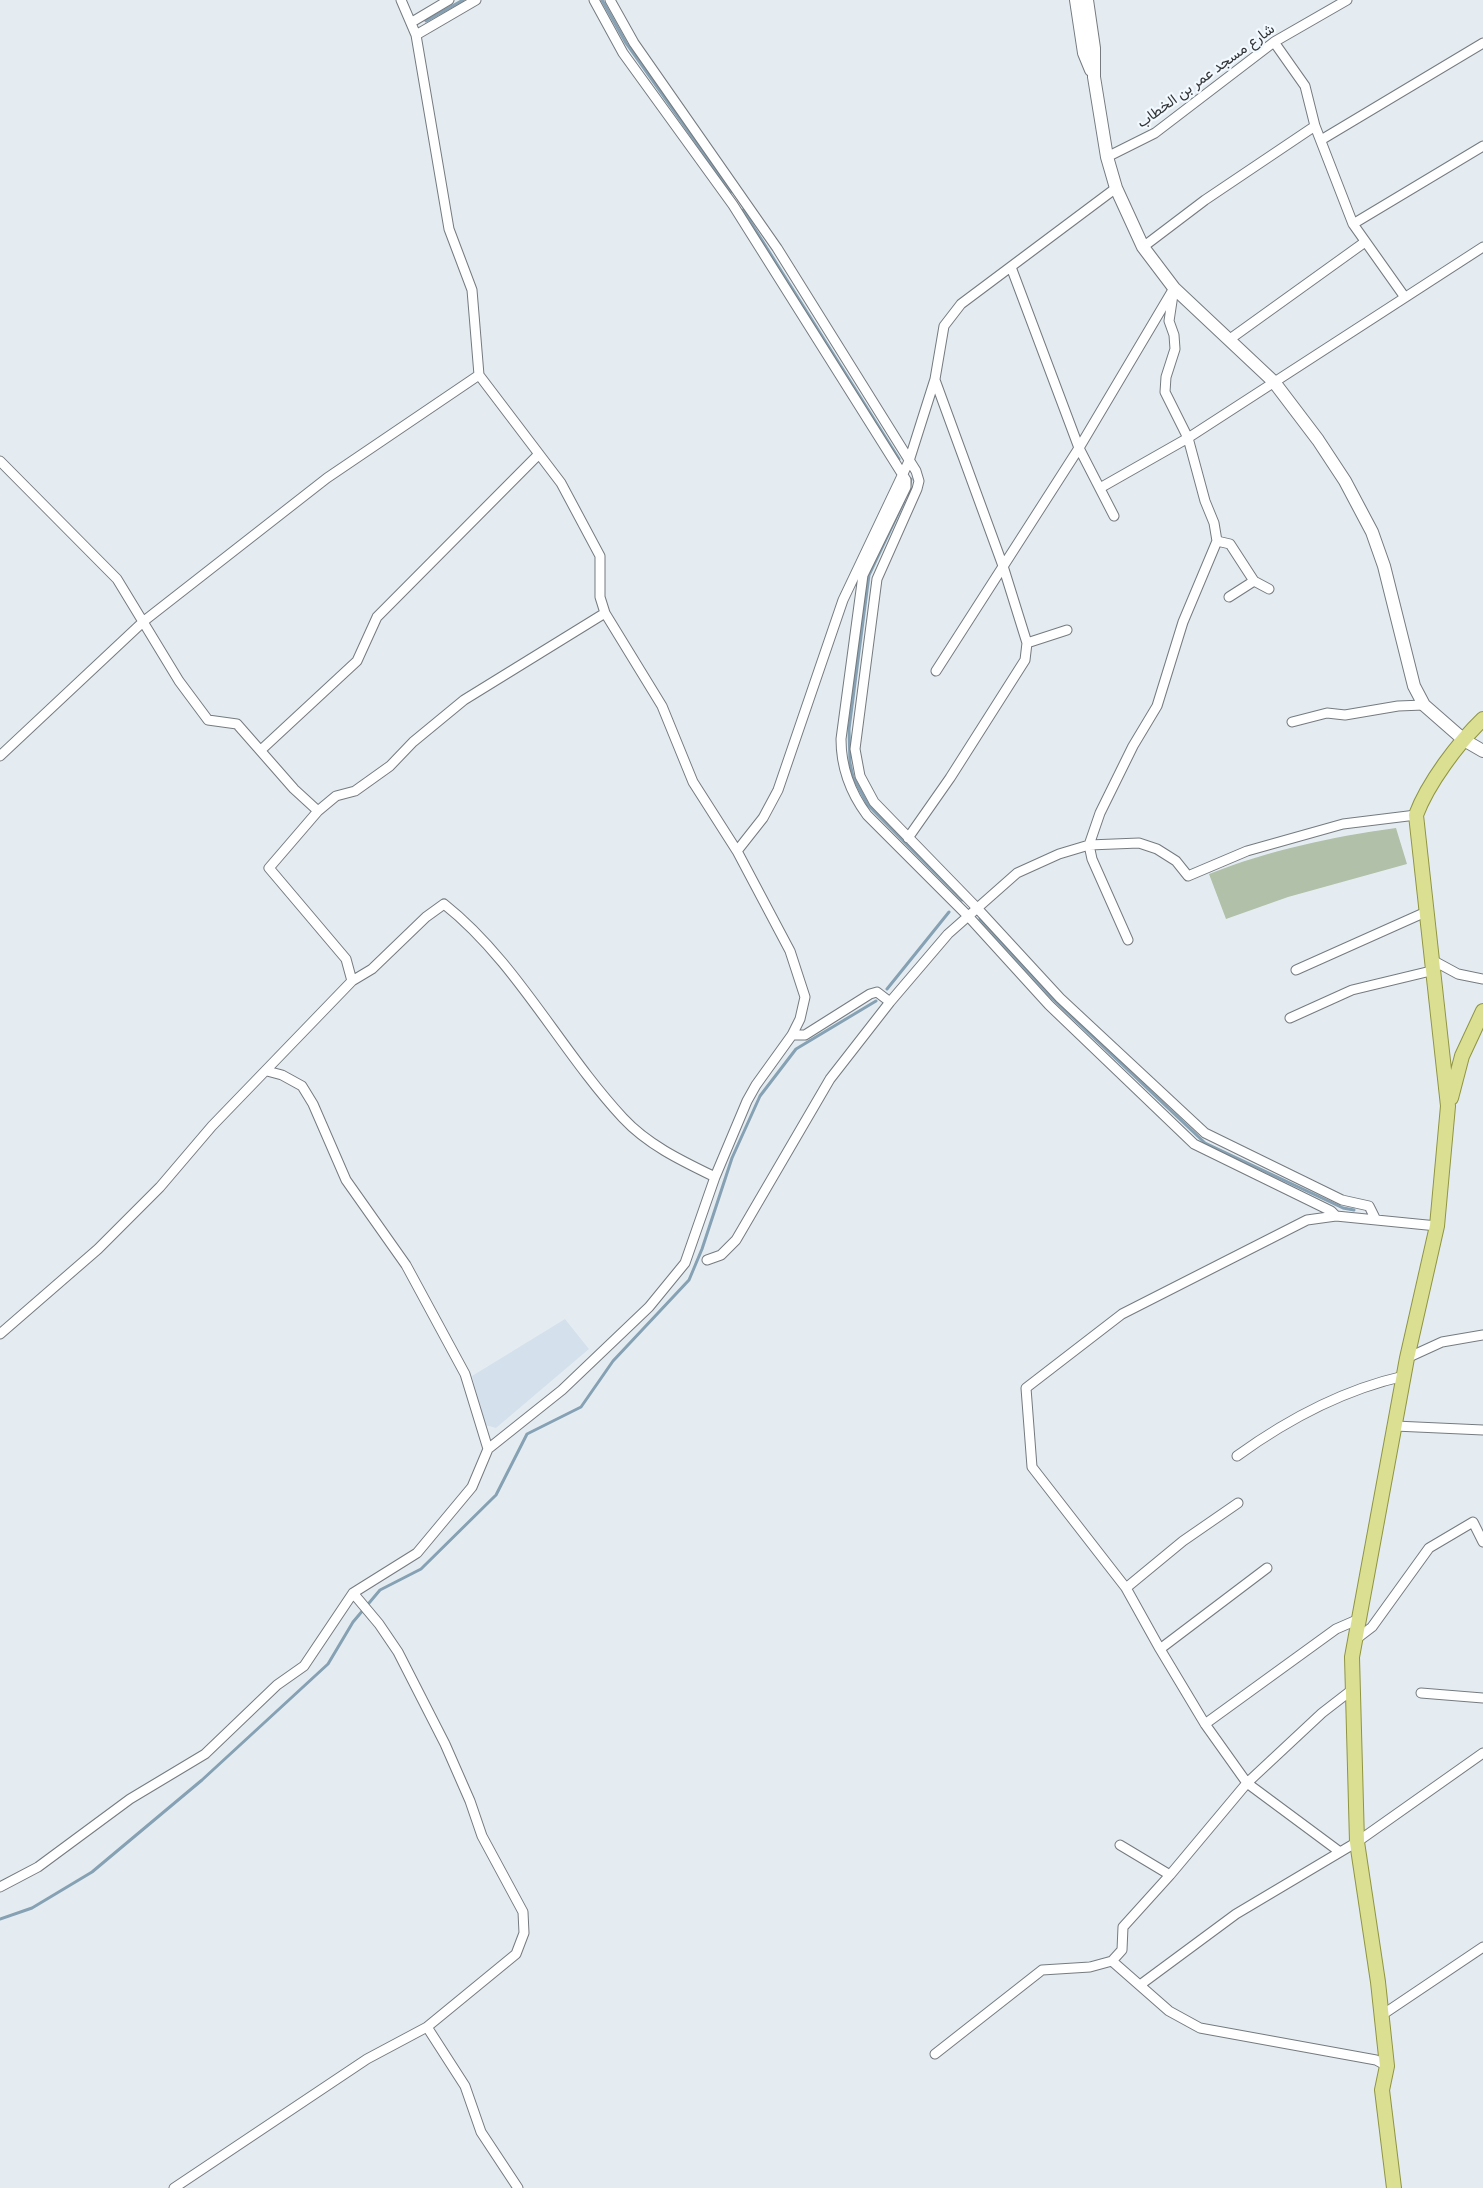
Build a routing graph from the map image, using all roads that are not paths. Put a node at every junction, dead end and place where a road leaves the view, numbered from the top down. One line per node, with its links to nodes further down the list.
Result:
1 (401, 0): 9 (street)
2 (449, 0): 9 (street)
3 (476, 0): 10 (street)
4 (594, 0): 20 (street)
5 (610, 0): 19 (street)
6 (1076, 0): 13 (main road)
7 (1086, 0): 13 (main road)
8 (1347, 0): 11 (street, شارع مسجد عمر بن الخطاب)
9 (412, 22): 10 (street)
10 (416, 35): 29 (street)
11 (1274, 42): 14 (street); 17 (street, شارع مسجد عمر بن الخطاب)
12 (1483, 43): 15 (street)
13 (1094, 77): 17 (main road)
14 (1315, 126): 15 (street); 23 (street)
15 (1321, 140): 21 (street)
16 (1483, 146): 21 (street)
17 (1108, 157): 18 (main road)
18 (1116, 188): 23 (main road); 25 (street)
19 (743, 198): 20 (street); 36 (street)
20 (732, 205): 37 (street)
21 (1352, 224): 22 (street)
22 (1365, 242): 27 (street); 28 (street)
23 (1143, 246): 26 (main road)
24 (1483, 247): 27 (street)
25 (1010, 267): 30 (street); 33 (street)
26 (1174, 288): 28 (main road); 32 (street); 33 (street)
27 (1404, 296): 31 (street)
28 (1230, 339): 31 (main road)
29 (480, 375): 34 (street); 46 (street)
30 (935, 379): 36 (street); 41 (street)
31 (1274, 382): 32 (street); 50 (main road)
32 (1188, 438): 38 (street); 40 (street)
33 (1079, 448): 38 (street); 41 (street)
34 (539, 454): 45 (street); 54 (street)
35 (0, 461): 46 (street)
36 (908, 461): 37 (street); 59 (street)
37 (902, 474): 61 (street); 64 (street)
38 (1100, 488): 39 (street)
39 (1114, 516)
40 (1217, 541): 42 (street); 60 (street)
41 (1003, 566): 48 (street); 49 (street)
42 (1254, 582): 43 (street); 44 (street)
43 (1269, 589)
44 (1230, 597)
45 (605, 613): 57 (street); 61 (street)
46 (144, 621): 54 (street); 56 (street)
47 (1067, 630): 48 (street)
48 (1027, 643): 59 (street)
49 (936, 671)
50 (1424, 705): 52 (street); 53 (main road)
51 (1483, 719): 53 (main road)
52 (1292, 722)
53 (1464, 740): 55 (main road); 58 (main road)
54 (261, 750): 57 (street)
55 (1483, 751)
56 (0, 756)
57 (318, 811): 69 (street)
58 (1416, 815): 60 (street); 63 (main road)
59 (908, 838): 62 (street)
60 (1089, 845): 62 (street); 65 (street)
61 (737, 851): 73 (street)
62 (977, 908): 64 (street); 78 (street)
63 (1428, 911): 66 (main road); 67 (street)
64 (968, 916): 70 (street); 77 (street)
65 (1128, 940)
66 (1434, 966): 68 (street); 72 (street); 75 (main road)
67 (1296, 970)
68 (1483, 979)
69 (352, 981): 74 (street); 76 (street)
70 (890, 1002): 73 (street); 80 (street)
71 (1483, 1011): 75 (main road)
72 (1290, 1018)
73 (792, 1034): 76 (street)
74 (267, 1071): 81 (street); 87 (street)
75 (1448, 1106): 79 (main road)
76 (715, 1177): 87 (street)
77 (1336, 1216): 78 (street); 92 (street)
78 (1376, 1220): 79 (street)
79 (1438, 1226): 83 (main road)
80 (707, 1260)
81 (0, 1334)
82 (1483, 1335): 83 (street)
83 (1407, 1358): 84 (main road)
84 (1404, 1376): 85 (main road); 88 (street)
85 (1395, 1426): 86 (street); 94 (main road)
86 (1483, 1430)
87 (488, 1449): 93 (street)
88 (1237, 1456)
89 (1238, 1503): 92 (street)
90 (1483, 1542): 95 (street)
91 (1267, 1568): 96 (street)
92 (1126, 1588): 96 (street)
93 (353, 1593): 107 (street); 112 (street)
94 (1359, 1618): 95 (main road); 100 (street)
95 (1355, 1640): 97 (main road)
96 (1160, 1649): 100 (street)
97 (1353, 1689): 102 (street); 103 (main road)
98 (1422, 1693): 99 (street)
99 (1483, 1698)
100 (1205, 1724): 102 (street)
101 (1483, 1752): 103 (street)
102 (1247, 1783): 105 (street); 106 (street)
103 (1358, 1842): 105 (street); 111 (main road)
104 (1120, 1845): 106 (street)
105 (1340, 1852): 110 (street)
106 (1170, 1875): 109 (street)
107 (0, 1887)
108 (1481, 1952): 111 (street)
109 (1112, 1961): 110 (street); 113 (street)
110 (1140, 1986): 114 (street)
111 (1382, 2015): 114 (main road)
112 (427, 2027): 115 (street); 116 (street)
113 (935, 2054)
114 (1387, 2066): 117 (main road)
115 (174, 2188)
116 (518, 2188)
117 (1394, 2188)

